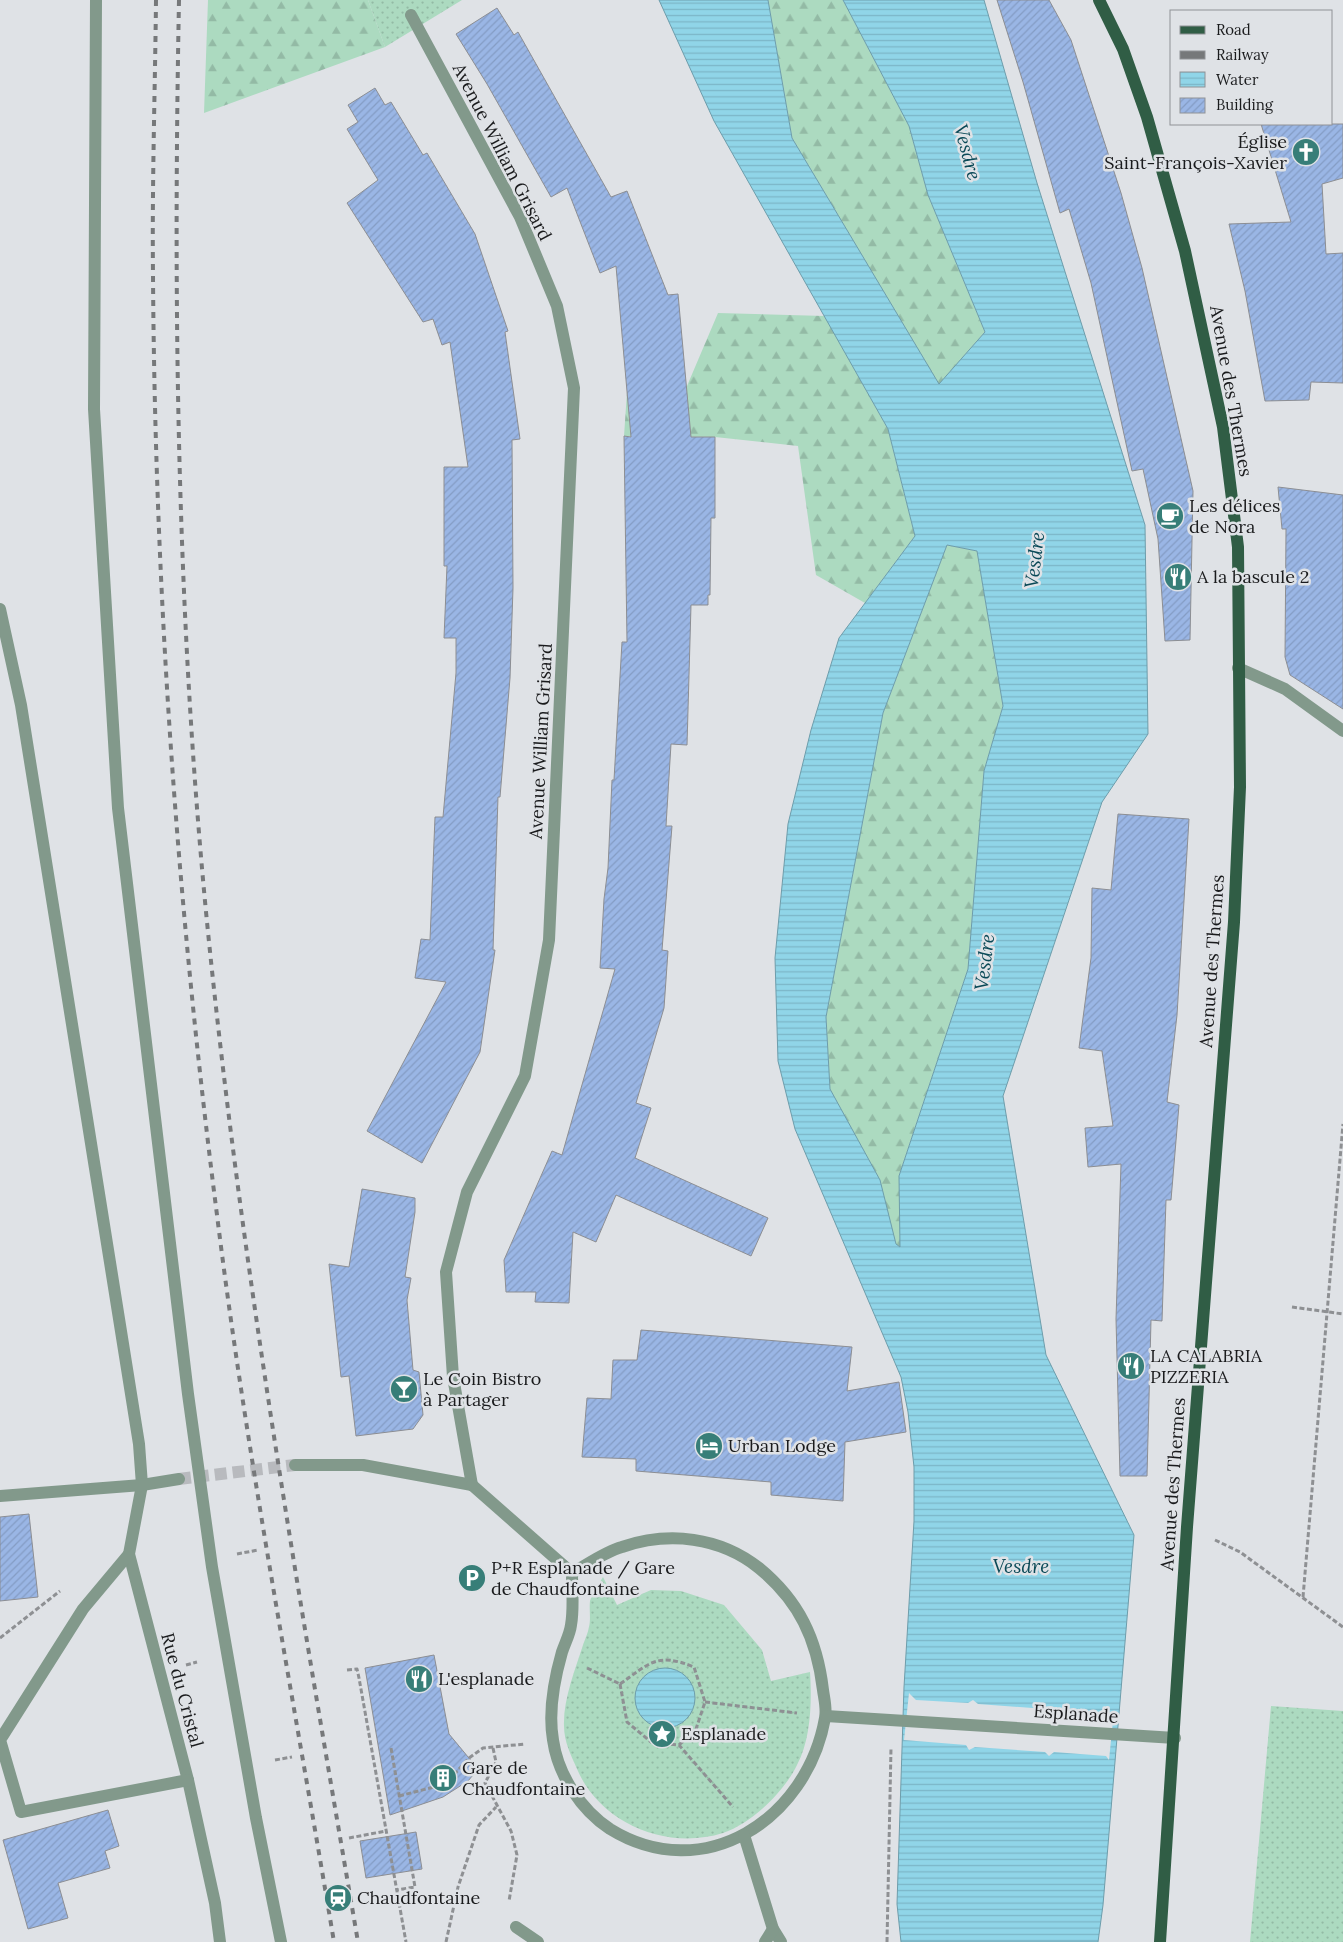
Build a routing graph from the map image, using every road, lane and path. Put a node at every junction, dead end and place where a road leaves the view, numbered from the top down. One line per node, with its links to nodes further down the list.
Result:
1 (96, 0): 42 (street)
2 (1100, 0): 5 (main road, Avenue des Thermes)
3 (411, 15): 13 (street, Avenue William Grisard)
4 (0, 609): 14 (street, Rue du Cristal)
5 (1238, 668): 6 (street); 16 (main road, Avenue des Thermes)
6 (1343, 731)
7 (1343, 1124): 9 (path)
8 (1292, 1307): 9 (path)
9 (1329, 1312): 10 (path); 19 (path)
10 (1343, 1314)
11 (295, 1465): 13 (street)
12 (179, 1479): 14 (street)
13 (472, 1484): 18 (street)
14 (142, 1485): 15 (street); 17 (street, Rue du Cristal)
15 (0, 1496)
16 (1187, 1527): 19 (path); 27 (main road, Avenue des Thermes)
17 (129, 1554): 32 (street, Rue du Cristal); 32 (street)
18 (572, 1573): 21 (street); 25 (street)
19 (1303, 1597): 20 (path)
20 (1343, 1627)
21 (562, 1652): 23 (path); 28 (street)
22 (347, 1670): 35 (path)
23 (620, 1684): 24 (path); 29 (path)
24 (705, 1702): 25 (path); 29 (path)
25 (826, 1716): 26 (street, Esplanade); 36 (street)
26 (892, 1721): 27 (street, Esplanade); 48 (path)
27 (1175, 1738): 49 (main road, Avenue des Thermes)
28 (553, 1741): 31 (path); 36 (street)
29 (679, 1745): 36 (path)
30 (391, 1748): 33 (path)
31 (493, 1748): 33 (path); 34 (path)
32 (188, 1780): 41 (street, Rue du Cristal)
33 (399, 1796): 38 (path)
34 (496, 1807): 39 (path); 44 (path)
35 (386, 1831): 37 (path); 38 (path)
36 (744, 1835): 40 (street)
37 (349, 1838)
38 (396, 1890): 43 (path)
39 (516, 1927): 45 (street)
40 (773, 1929): 46 (street); 47 (street)
41 (220, 1942)
42 (281, 1942)
43 (406, 1942)
44 (446, 1942)
45 (538, 1942)
46 (765, 1942)
47 (781, 1942)
48 (887, 1942)
49 (1160, 1942)

